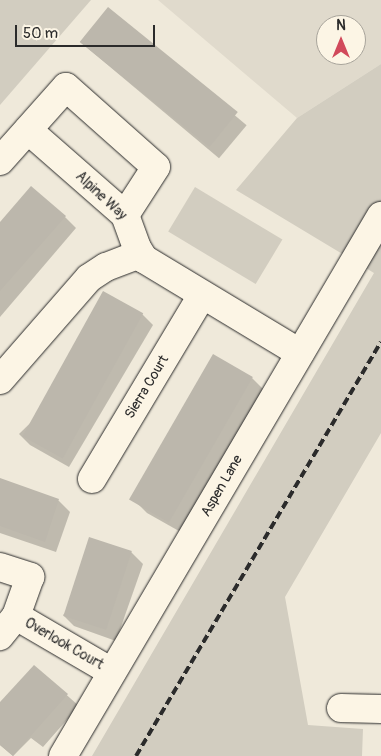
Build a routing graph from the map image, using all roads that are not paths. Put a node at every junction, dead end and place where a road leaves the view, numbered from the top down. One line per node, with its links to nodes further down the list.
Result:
1 (28, 130): 2 (street); 3 (street, Alpine Way); 3 (street)
2 (0, 162)
3 (125, 215): 5 (street, Alpine Way)
4 (381, 216): 7 (street, Aspen Lane)
5 (140, 254): 6 (street); 8 (street)
6 (202, 295): 7 (street); 9 (street, Sierra Court)
7 (300, 353): 12 (street, Aspen Lane)
8 (0, 380)
9 (92, 479)
10 (0, 566): 11 (street, Overlook Court)
11 (8, 626): 12 (street, Overlook Court)
12 (112, 672): 15 (street, Aspen Lane)
13 (341, 708): 14 (street)
14 (381, 709)
15 (63, 756)

